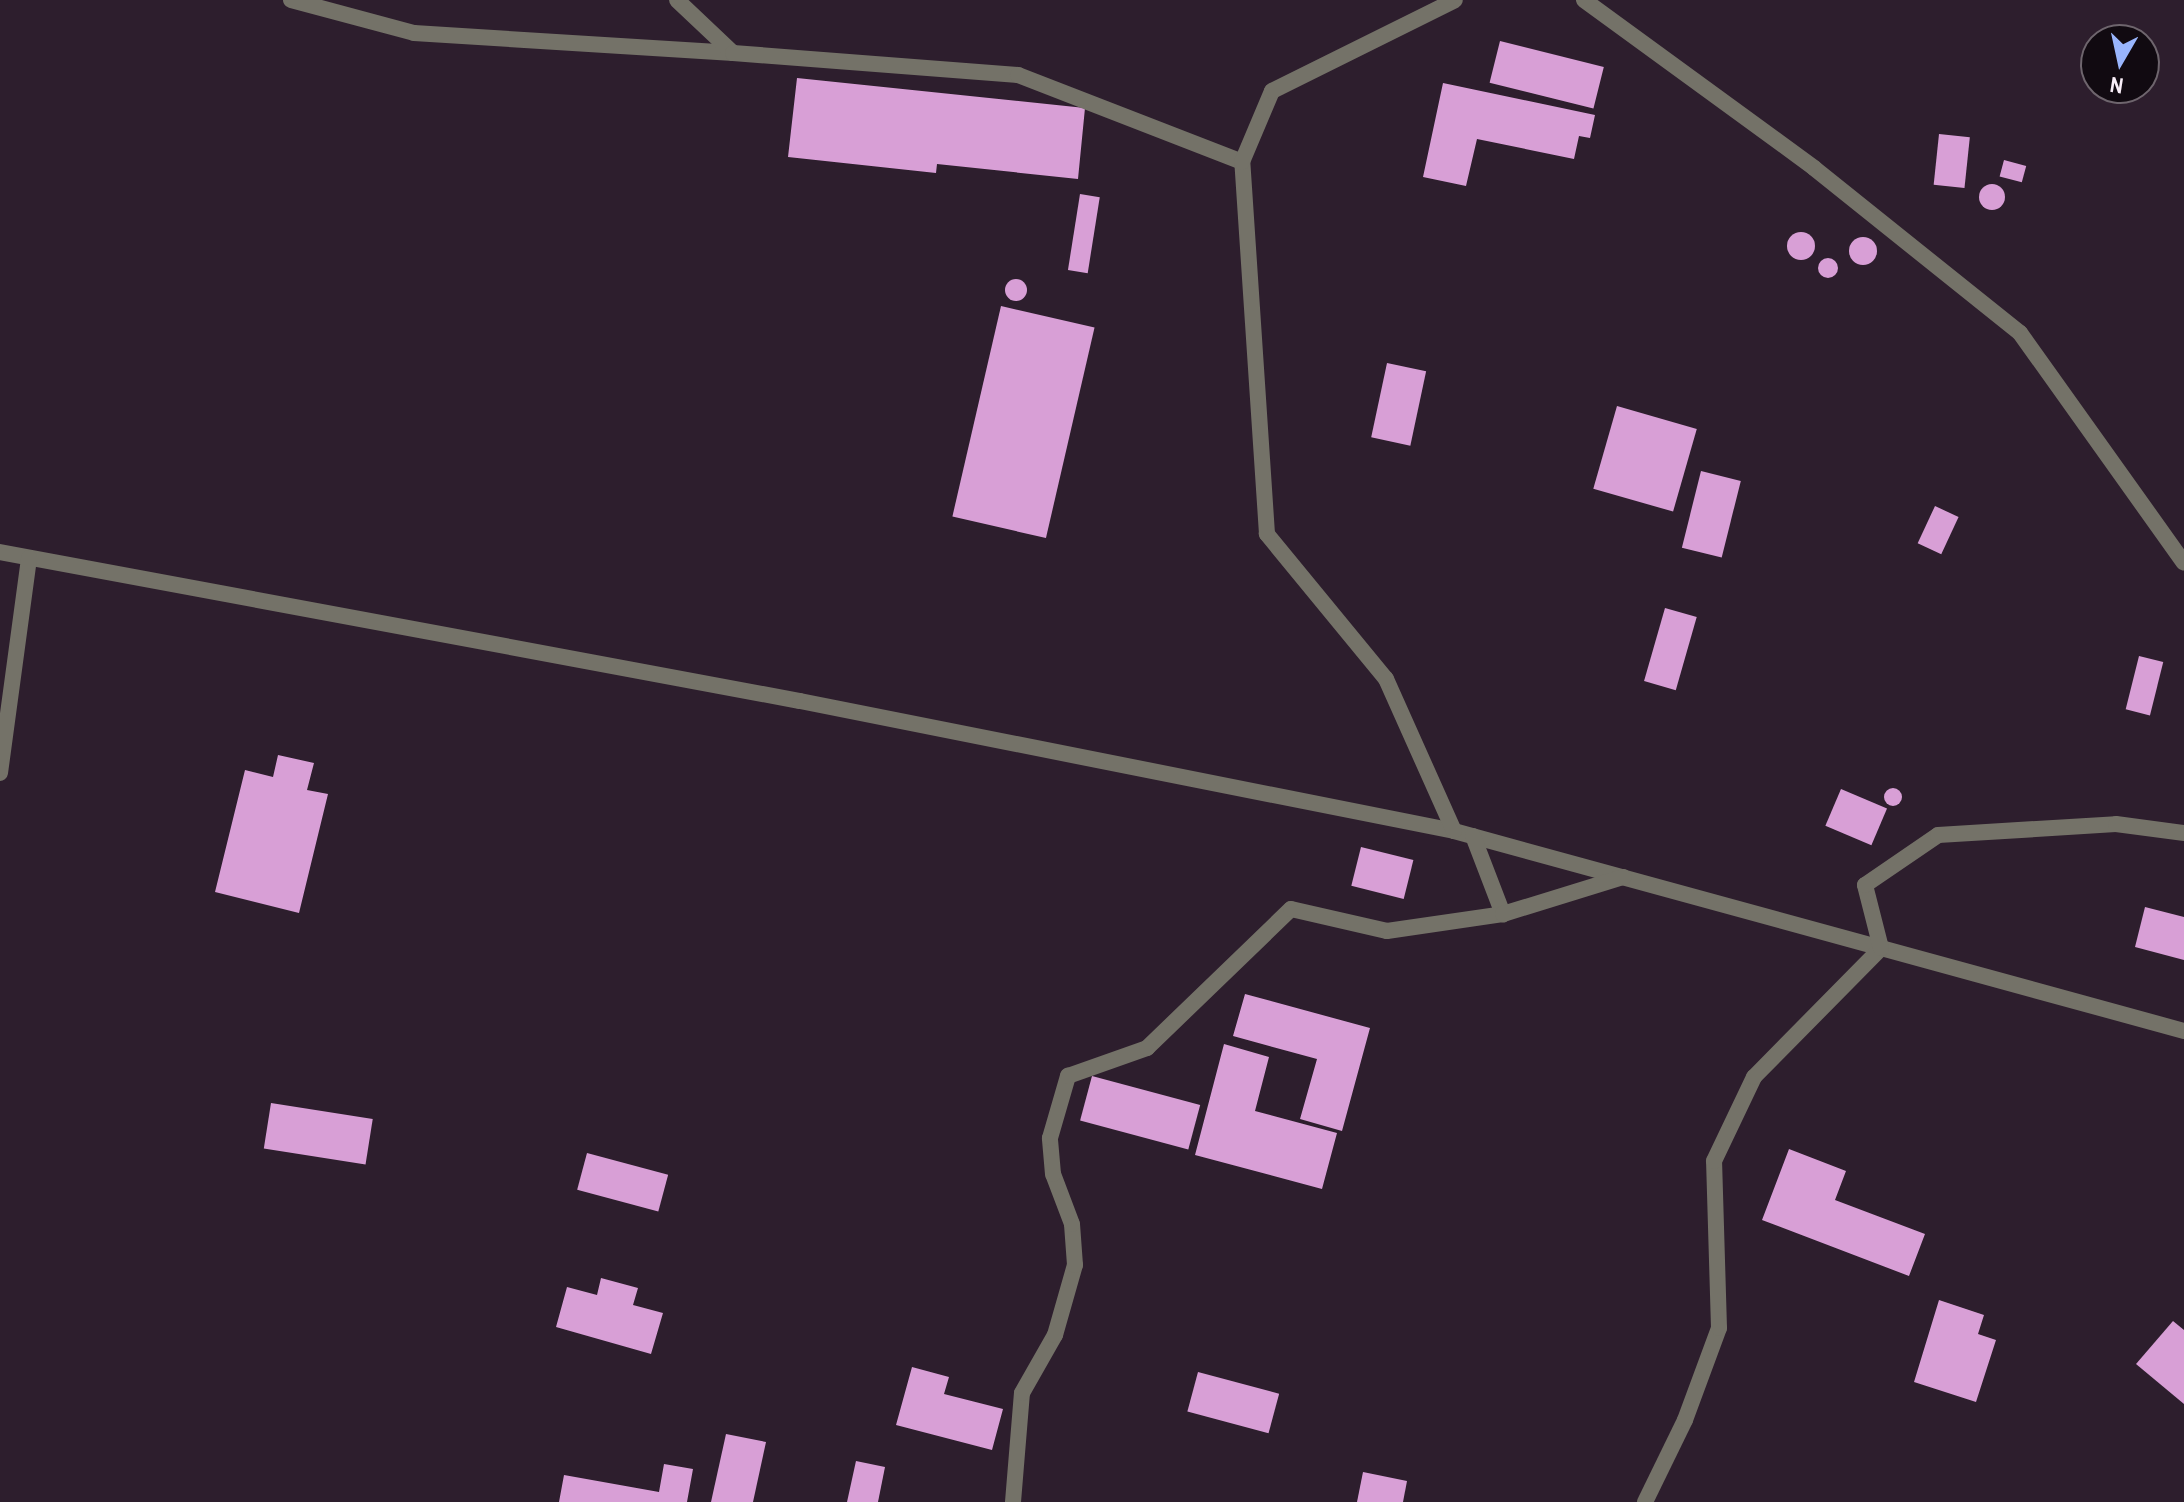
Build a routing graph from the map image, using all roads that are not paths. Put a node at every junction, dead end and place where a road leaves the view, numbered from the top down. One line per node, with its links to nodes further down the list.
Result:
1 (291, 0): 5 (street)
2 (677, 0): 5 (street)
3 (1455, 0): 6 (street)
4 (1584, 0): 9 (street)
5 (733, 53): 6 (street)
6 (1242, 162): 11 (street)
7 (0, 552): 8 (street)
8 (29, 558): 10 (street); 11 (street)
9 (2184, 563)
10 (0, 773)
11 (1454, 831): 13 (street)
12 (2184, 833): 16 (street)
13 (1473, 836): 14 (street); 15 (street)
14 (1625, 877): 15 (street); 16 (street)
15 (1503, 914): 18 (street)
16 (1881, 948): 17 (street); 19 (street)
17 (2184, 1031)
18 (1013, 1502)
19 (1645, 1502)

